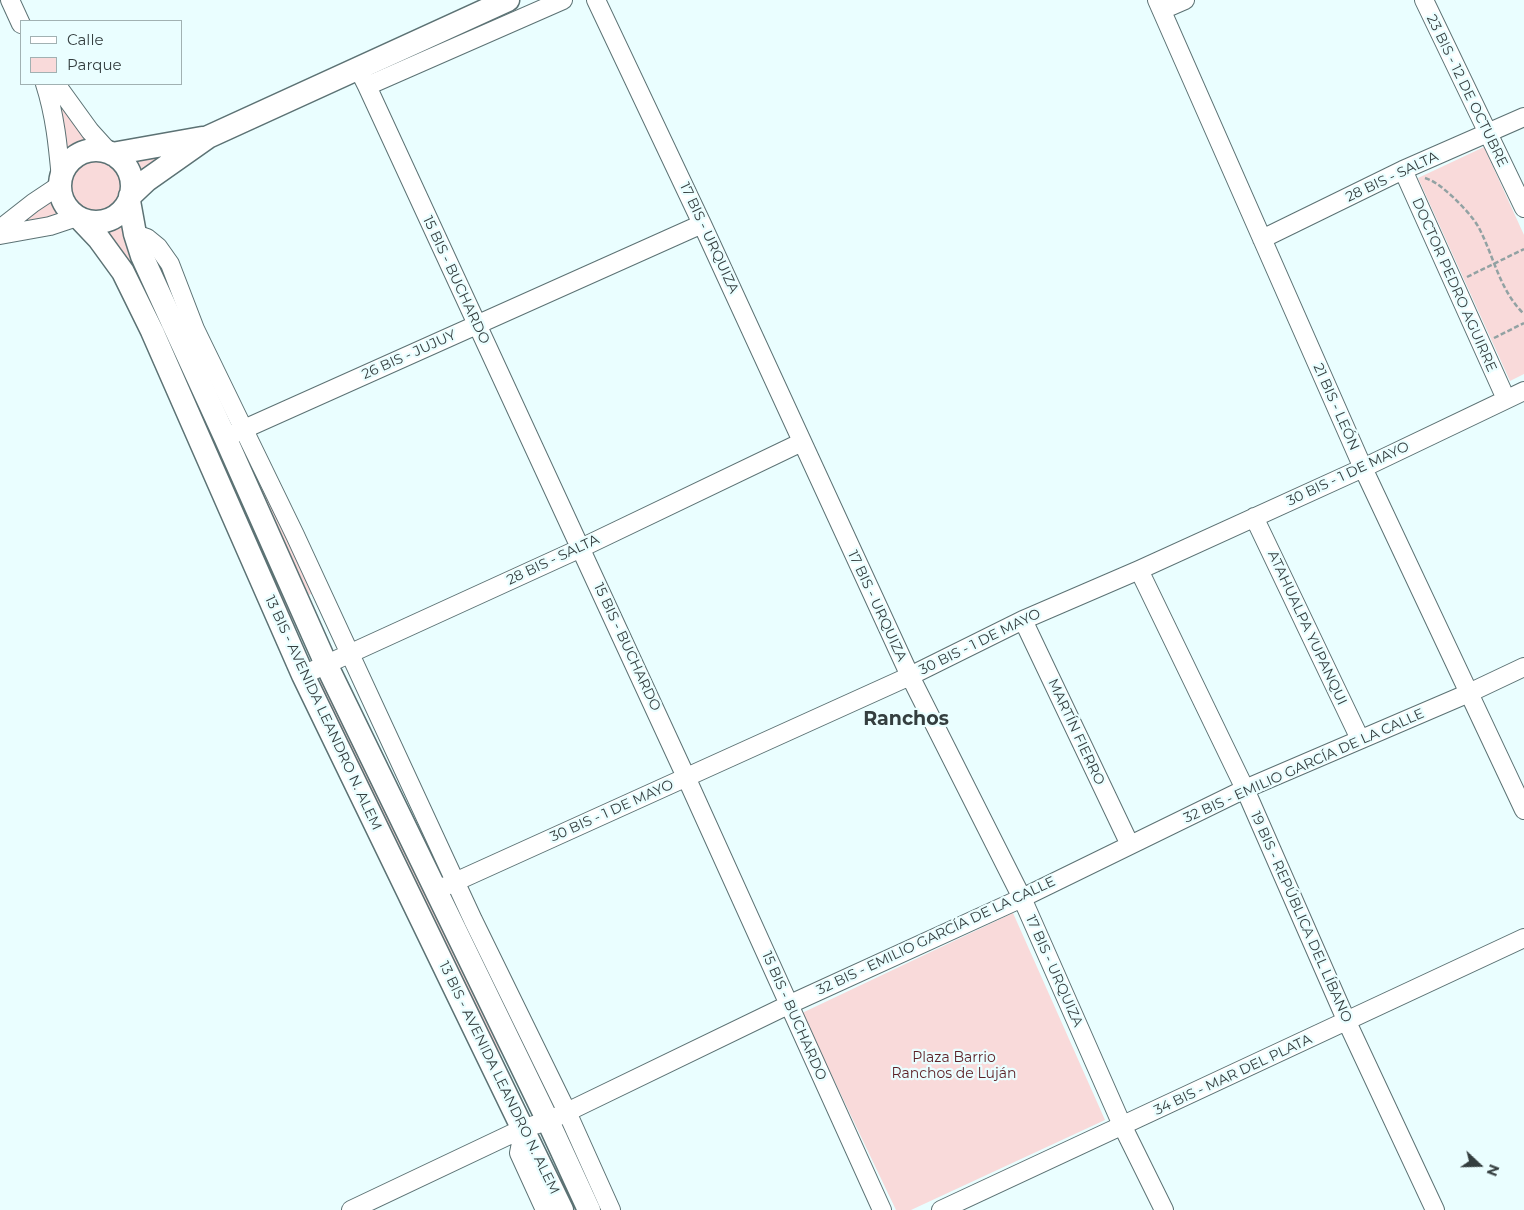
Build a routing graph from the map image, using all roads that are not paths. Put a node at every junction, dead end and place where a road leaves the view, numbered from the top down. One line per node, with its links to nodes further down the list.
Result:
1 (10, 0): 8 (street)
2 (508, 0): 9 (main road)
3 (563, 0): 9 (street)
4 (596, 0): 21 (street, 17 BIS - URQUIZA)
5 (1185, 0): 7 (street)
6 (1424, 0): 13 (street, 23 BIS - 12 DE OCTUBRE)
7 (1160, 5): 24 (street, 21 BIS - LEÓN)
8 (20, 22)
9 (363, 78): 14 (main road); 25 (street, 15 BIS - BUCHARDO)
10 (45, 85): 17 (street)
11 (57, 85): 15 (street)
12 (1524, 117): 13 (street, 28 BIS - SALTA)
13 (1488, 134): 16 (street, 28 BIS - SALTA); 19 (street, 23 BIS - 12 DE OCTUBRE)
14 (208, 137): 15 (main road); 18 (main road)
15 (111, 153): 17 (main road); 18 (main road)
16 (1403, 170): 24 (street, 28 BIS - SALTA); 27 (street, DOCTOR PEDRO AGUIRRE)
17 (61, 182): 20 (main road); 22 (street)
18 (130, 198): 20 (main road); 28 (main road, 13 BIS - AVENIDA LEANDRO N. ALEM)
19 (1524, 208)
20 (79, 218): 23 (street); 38 (main road, 13 BIS - AVENIDA LEANDRO N. ALEM)
21 (702, 224): 25 (street, 26 BIS - JUJUY); 29 (street, 17 BIS - URQUIZA)
22 (0, 229)
23 (0, 235)
24 (1262, 239): 30 (street, 21 BIS - LEÓN)
25 (477, 324): 28 (street, 26 BIS - JUJUY); 32 (street, 15 BIS - BUCHARDO)
26 (1524, 391): 27 (street, 30 BIS - 1 DE MAYO)
27 (1506, 399): 30 (street, 30 BIS - 1 DE MAYO)
28 (235, 433): 35 (street, 13 BIS - AVENIDA LEANDRO N. ALEM); 36 (main road, 13 BIS - AVENIDA LEANDRO N. ALEM)
29 (802, 442): 32 (street, 28 BIS - SALTA); 39 (street, 17 BIS - URQUIZA)
30 (1363, 468): 31 (street, 30 BIS - 1 DE MAYO); 40 (street, 21 BIS - LEÓN)
31 (1254, 517): 33 (street, 30 BIS - 1 DE MAYO); 41 (street, ATAHUALPA YUPANQUI)
32 (581, 548): 35 (street, 28 BIS - SALTA); 42 (street, 15 BIS - BUCHARDO)
33 (1139, 570): 34 (street, 30 BIS - 1 DE MAYO); 43 (street, 19 BIS - REPÚBLICA DEL LÍBANO)
34 (1023, 620): 39 (street, 30 BIS - 1 DE MAYO); 45 (street, MARTÍN FIERRO)
35 (350, 653): 36 (street, 28 BIS - SALTA); 46 (street, 13 BIS - AVENIDA LEANDRO N. ALEM)
36 (326, 664): 38 (street, 28 BIS - SALTA); 46 (main road, 13 BIS - AVENIDA LEANDRO N. ALEM)
37 (1524, 667): 40 (street, 32 BIS - EMILIO GARCÍA DE LA CALLE)
38 (303, 675): 53 (main road, 13 BIS - AVENIDA LEANDRO N. ALEM)
39 (910, 676): 42 (street, 30 BIS - 1 DE MAYO); 47 (street, 17 BIS - URQUIZA)
40 (1469, 693): 41 (street, 32 BIS - EMILIO GARCÍA DE LA CALLE); 44 (street, 21 BIS - LEÓN)
41 (1360, 739): 43 (street, 32 BIS - EMILIO GARCÍA DE LA CALLE)
42 (686, 777): 46 (street, 30 BIS - 1 DE MAYO); 49 (street, 15 BIS - BUCHARDO)
43 (1245, 789): 45 (street, 32 BIS - EMILIO GARCÍA DE LA CALLE); 50 (street, 19 BIS - REPÚBLICA DEL LÍBANO)
44 (1524, 810)
45 (1130, 845): 47 (street, 32 BIS - EMILIO GARCÍA DE LA CALLE)
46 (445, 886): 51 (main road, 13 BIS - AVENIDA LEANDRO N. ALEM)
47 (1022, 898): 49 (street, 32 BIS - EMILIO GARCÍA DE LA CALLE); 52 (street, 17 BIS - URQUIZA)
48 (1524, 938): 50 (street, 34 BIS - MAR DEL PLATA)
49 (788, 1005): 51 (street, 32 BIS - EMILIO GARCÍA DE LA CALLE); 59 (street, 15 BIS - BUCHARDO)
50 (1347, 1022): 52 (street, 34 BIS - MAR DEL PLATA); 62 (street, 19 BIS - REPÚBLICA DEL LÍBANO)
51 (558, 1117): 53 (street, 32 BIS - EMILIO GARCÍA DE LA CALLE); 57 (main road, 13 BIS - AVENIDA LEANDRO N. ALEM); 58 (street, 13 BIS - AVENIDA LEANDRO N. ALEM)
52 (1122, 1125): 60 (street, 34 BIS - MAR DEL PLATA); 61 (street, 17 BIS - URQUIZA)
53 (524, 1128): 54 (street, 32 BIS - EMILIO GARCÍA DE LA CALLE); 55 (street); 56 (main road, 13 BIS - AVENIDA LEANDRO N. ALEM)
54 (351, 1210)
55 (545, 1210)
56 (562, 1210)
57 (589, 1210)
58 (611, 1210)
59 (882, 1210)
60 (941, 1210)
61 (1164, 1210)
62 (1435, 1210)

